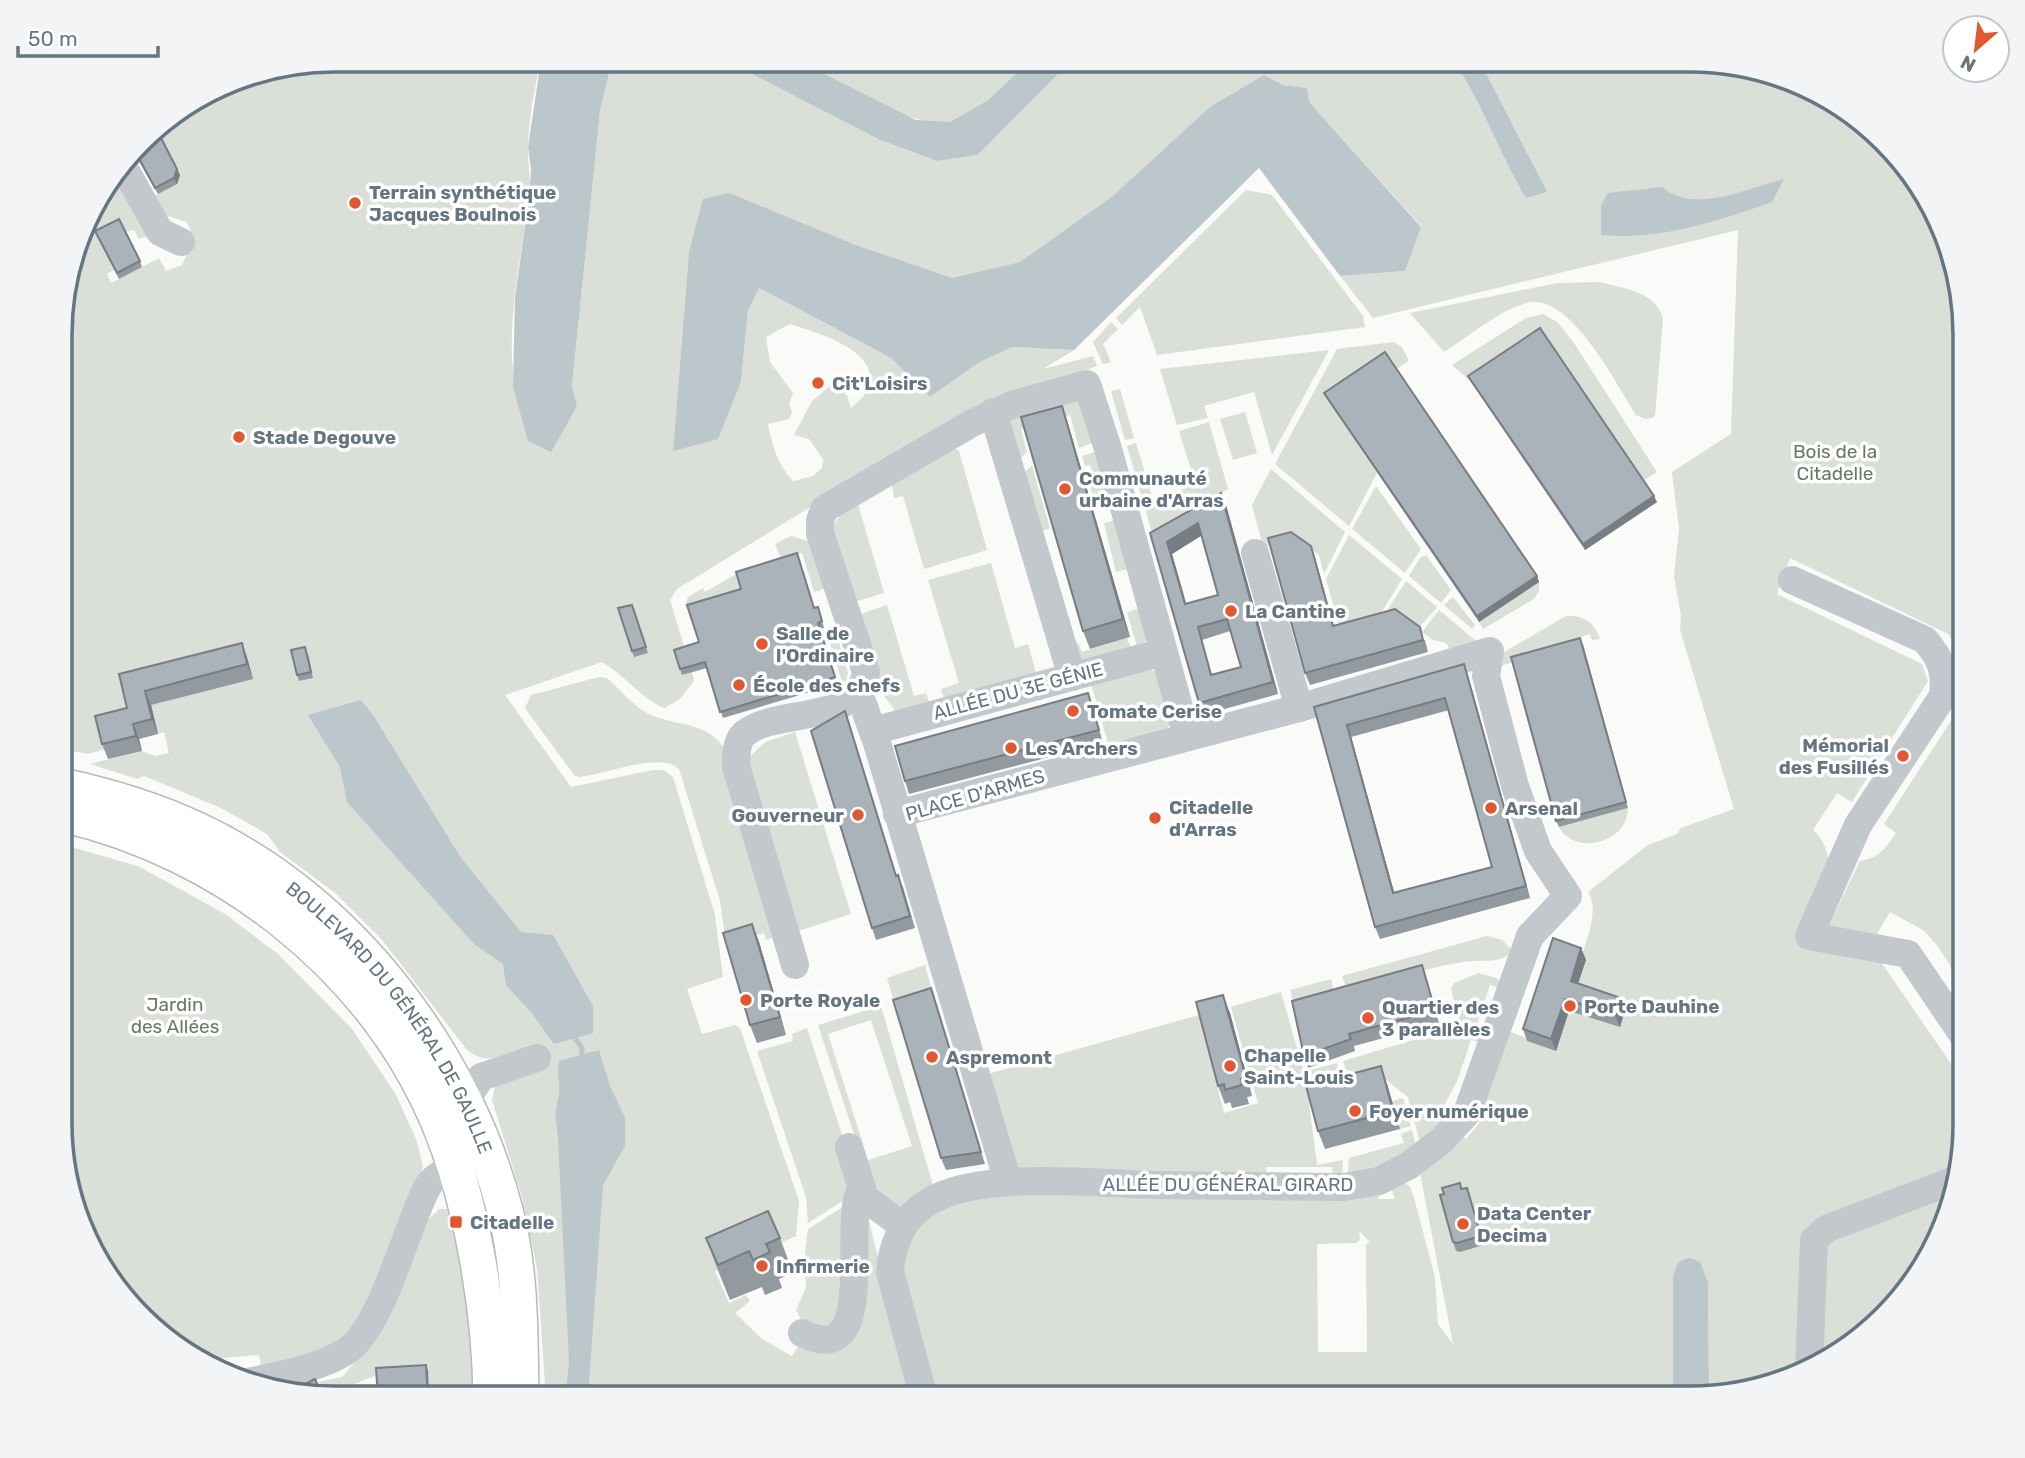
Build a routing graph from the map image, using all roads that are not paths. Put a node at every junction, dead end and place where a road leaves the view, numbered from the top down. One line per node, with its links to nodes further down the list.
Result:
1 (128, 173): 2 (street)
2 (181, 242)
3 (993, 412): 6 (street); 7 (street); 8 (street)
4 (1255, 553): 9 (street)
5 (1792, 580): 17 (street)
6 (1163, 652): 7 (street, ALLÉE DU 3E GÉNIE); 10 (street)
7 (1072, 677): 11 (street, ALLÉE DU 3E GÉNIE)
8 (859, 693): 11 (street); 16 (street)
9 (1299, 708): 10 (street, PLACE D'ARMES); 15 (street, PLACE D'ARMES)
10 (1185, 727): 13 (street, PLACE D'ARMES)
11 (873, 731): 13 (street)
12 (72, 789): 19 (main road, BOULEVARD DU GÉNÉRAL DE GAULLE)
13 (897, 814): 23 (street, PLACE D'ARMES)
14 (72, 817): 20 (main road, BOULEVARD DU GÉNÉRAL DE GAULLE)
15 (1568, 896): 23 (street, ALLÉE DU GÉNÉRAL GIRARD)
16 (795, 965)
17 (1953, 1020)
18 (537, 1058): 19 (street)
19 (464, 1102): 20 (street); 33 (main road, BOULEVARD DU GÉNÉRAL DE GAULLE)
20 (440, 1128): 22 (main road, BOULEVARD DU GÉNÉRAL DE GAULLE)
21 (849, 1147): 25 (street)
22 (453, 1167): 29 (street); 32 (main road, BOULEVARD DU GÉNÉRAL DE GAULLE)
23 (1008, 1182): 26 (street, ALLÉE DU GÉNÉRAL GIRARD)
24 (1946, 1183): 28 (street)
25 (861, 1189): 26 (street); 27 (street)
26 (904, 1226): 34 (street)
27 (802, 1333)
28 (1810, 1358)
29 (298, 1369): 30 (street); 31 (street)
30 (267, 1377)
31 (282, 1381)
32 (490, 1386)
33 (521, 1386)
34 (920, 1386)

